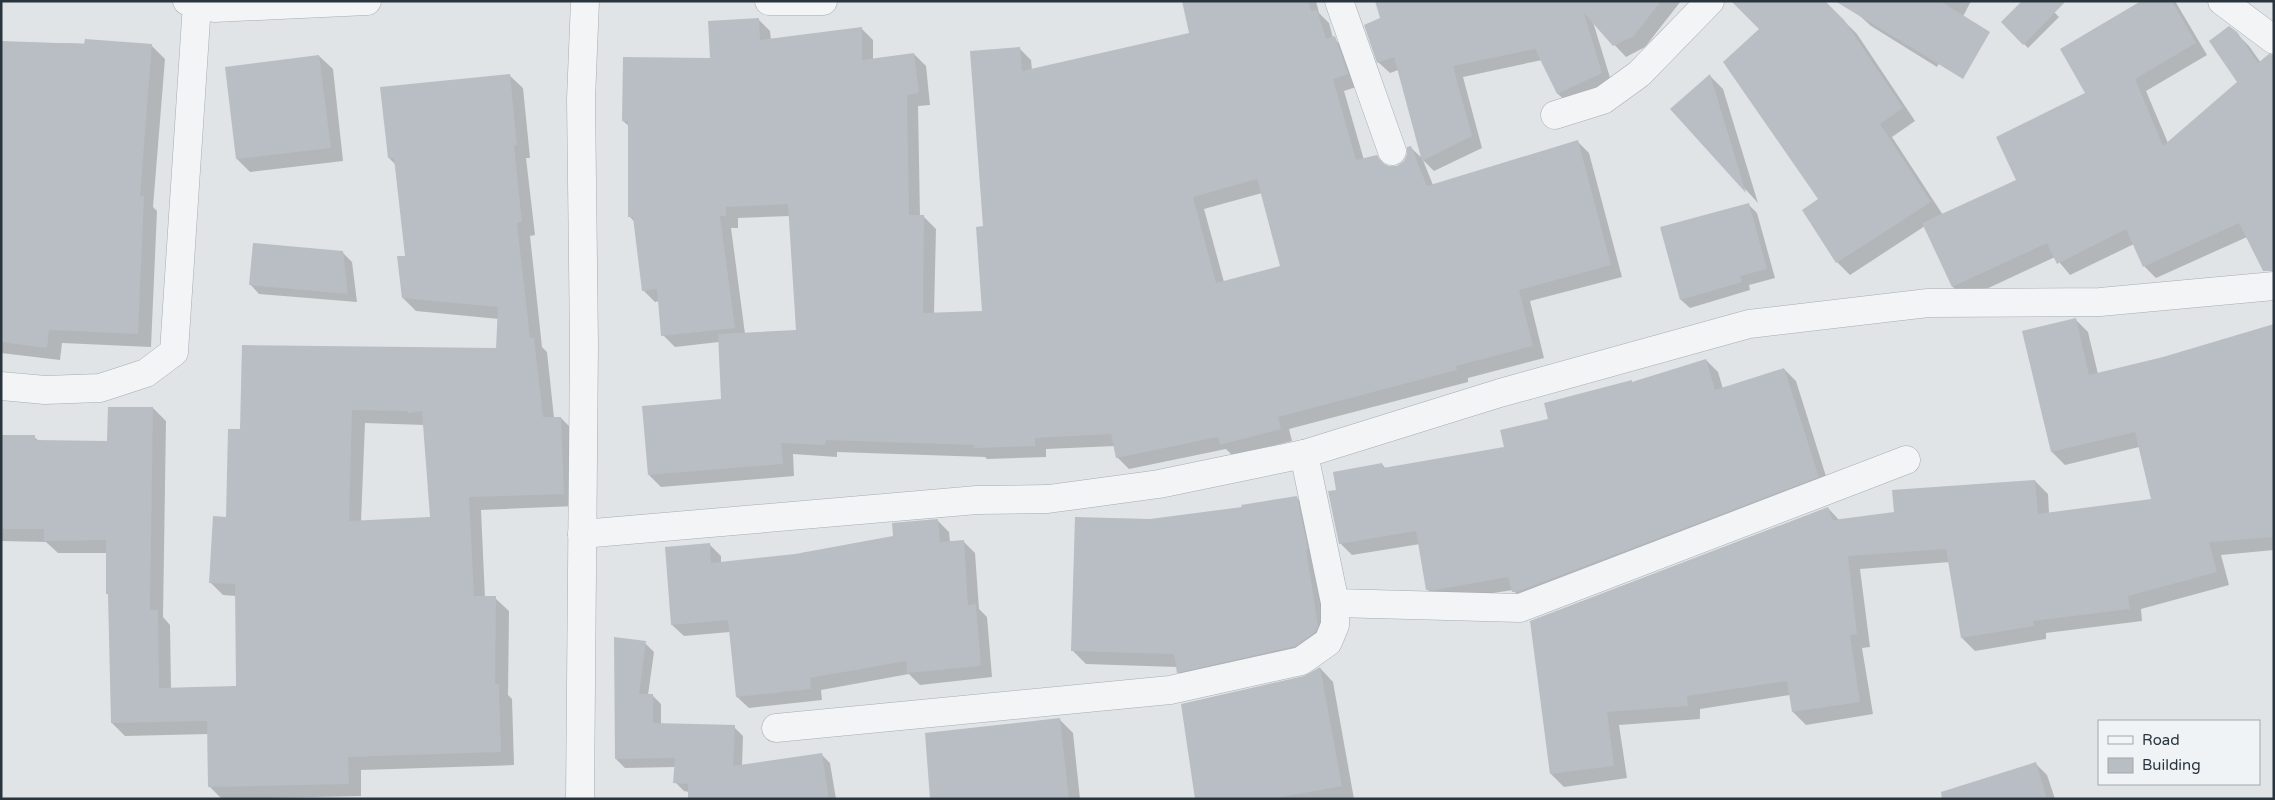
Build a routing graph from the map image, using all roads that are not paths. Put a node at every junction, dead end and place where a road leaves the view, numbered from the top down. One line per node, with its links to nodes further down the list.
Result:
1 (368, 1): 8 (street)
2 (585, 1): 16 (street)
3 (769, 1): 4 (street)
4 (823, 1)
5 (1339, 1): 11 (street)
6 (1710, 1): 10 (street)
7 (2222, 1): 9 (street)
8 (192, 2): 13 (street)
9 (2274, 40)
10 (1555, 115)
11 (1392, 151)
12 (2274, 286): 14 (street)
13 (1, 386)
14 (1304, 454): 16 (street); 17 (street)
15 (1906, 460): 17 (street)
16 (582, 534): 19 (street)
17 (1335, 603): 18 (street)
18 (776, 728)
19 (580, 799)

